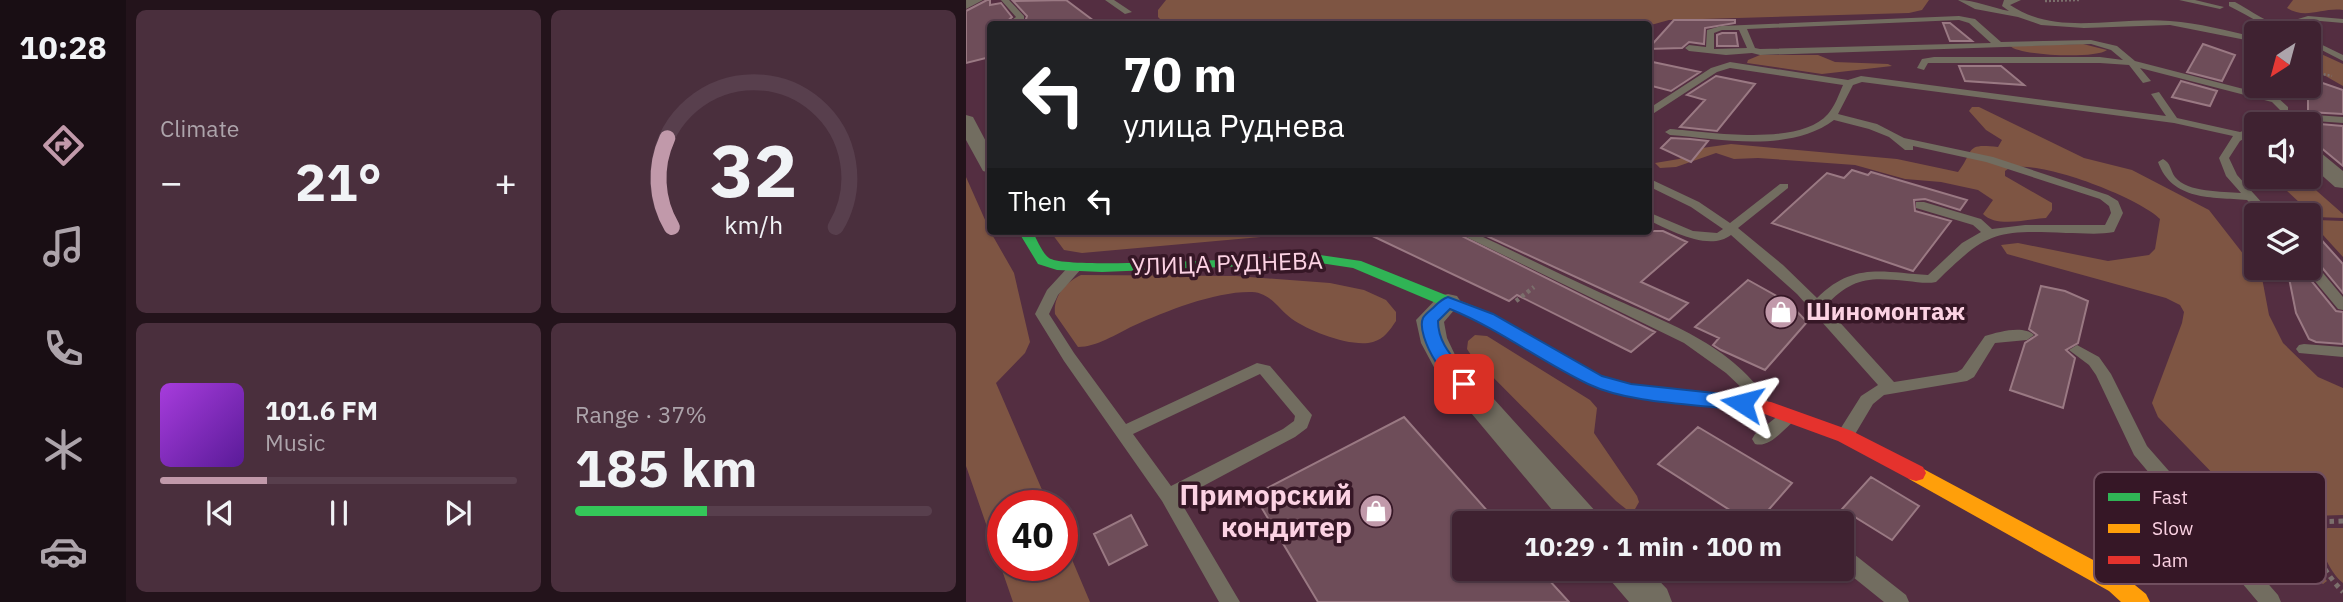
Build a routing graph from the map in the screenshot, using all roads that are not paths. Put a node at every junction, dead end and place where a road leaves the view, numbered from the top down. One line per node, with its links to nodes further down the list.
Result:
1 (976, 0): 8 (street)
2 (1005, 0): 12 (lane)
3 (1110, 0): 10 (lane)
4 (1962, 0): 11 (lane)
5 (2017, 0): 11 (lane)
6 (2183, 0): 9 (lane)
7 (2232, 4): 13 (lane)
8 (966, 5)
9 (2220, 7)
10 (1128, 12)
11 (2018, 16): 17 (lane)
12 (1016, 21)
13 (2266, 21)
14 (2296, 21): 15 (lane)
15 (2343, 21)
16 (1742, 27): 18 (lane); 21 (lane); 22 (lane)
17 (2244, 38)
18 (1996, 43): 22 (lane); 24 (lane); 25 (lane)
19 (2321, 47): 23 (lane)
20 (1689, 48): 21 (lane)
21 (1710, 48): 22 (lane)
22 (1752, 50)
23 (2343, 58)
24 (2015, 60): 25 (lane); 26 (lane)
25 (2132, 63): 27 (lane); 30 (lane)
26 (1921, 68)
27 (2146, 80)
28 (1849, 83): 31 (lane); 33 (lane); 34 (lane)
29 (2155, 94): 34 (lane)
30 (2275, 100): 32 (lane)
31 (1652, 111)
32 (2283, 112)
33 (1831, 116): 38 (lane); 52 (lane)
34 (2174, 120): 40 (lane)
35 (2343, 120): 37 (lane)
36 (966, 121): 41 (street)
37 (2321, 121)
38 (1670, 132)
39 (2244, 134): 40 (lane)
40 (2241, 135): 47 (lane)
41 (987, 161)
42 (2163, 162): 47 (lane)
43 (2321, 163): 44 (street)
44 (2343, 182)
45 (1652, 183): 51 (lane)
46 (1784, 186): 51 (lane)
47 (2251, 197): 48 (lane)
48 (2256, 203)
49 (1920, 205): 52 (lane)
50 (1652, 217): 51 (lane)
51 (1732, 229): 58 (lane)
52 (1990, 234): 58 (lane)
53 (1027, 235): 55 (street, УЛИЦА РУДНЕВА)
54 (1468, 235): 65 (lane)
55 (1075, 268): 57 (street, УЛИЦА РУДНЕВА); 67 (lane)
56 (2321, 280): 59 (lane)
57 (1448, 302): 65 (street, УЛИЦА РУДНЕВА); 72 (street)
58 (1818, 305): 64 (lane)
59 (2343, 306)
60 (2028, 335): 64 (lane)
61 (2304, 349): 63 (lane)
62 (2077, 350): 70 (lane)
63 (2343, 352)
64 (1889, 387): 68 (lane)
65 (1764, 407): 66 (street, УЛИЦА РУДНЕВА)
66 (1790, 415): 68 (street, УЛИЦА РУДНЕВА); 69 (lane)
67 (1123, 432): 71 (lane); 71 (lane)
68 (1846, 436): 74 (street, УЛИЦА РУДНЕВА)
69 (1761, 439)
70 (2159, 472)
71 (1168, 496): 78 (lane)
72 (1574, 511)
73 (1854, 566): 80 (lane)
74 (2094, 571)
75 (1635, 581): 79 (street)
76 (2117, 584): 81 (street, УЛИЦА РУДНЕВА)
77 (2255, 584): 82 (lane)
78 (1230, 602)
79 (1653, 602)
80 (1899, 602)
81 (2138, 602)
82 (2271, 602)

